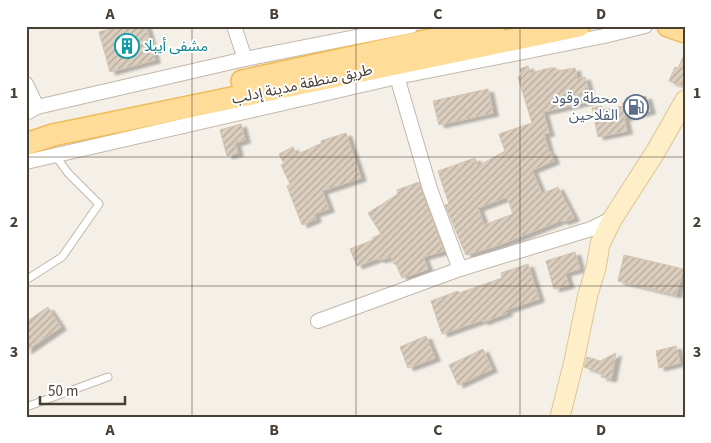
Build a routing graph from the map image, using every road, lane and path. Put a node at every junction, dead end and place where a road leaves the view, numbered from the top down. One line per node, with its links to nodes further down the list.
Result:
1 (234, 26): 8 (street)
2 (411, 26): 8 (street)
3 (494, 26): 13 (main road, طريق منطقة مدينة إدلب)
4 (579, 26): 14 (main road, طريق منطقة مدينة إدلب)
5 (645, 26): 9 (street)
6 (668, 26): 7 (main road)
7 (685, 32)
8 (245, 59): 12 (street)
9 (397, 78): 15 (street); 18 (street)
10 (26, 84): 12 (street)
11 (685, 100): 17 (street)
12 (31, 110)
13 (26, 131)
14 (26, 144)
15 (55, 155): 16 (street); 19 (lane)
16 (26, 162)
17 (613, 218): 18 (street); 23 (street)
18 (460, 269): 20 (street)
19 (26, 280)
20 (318, 321)
21 (108, 377): 22 (lane)
22 (26, 407)
23 (560, 417)

